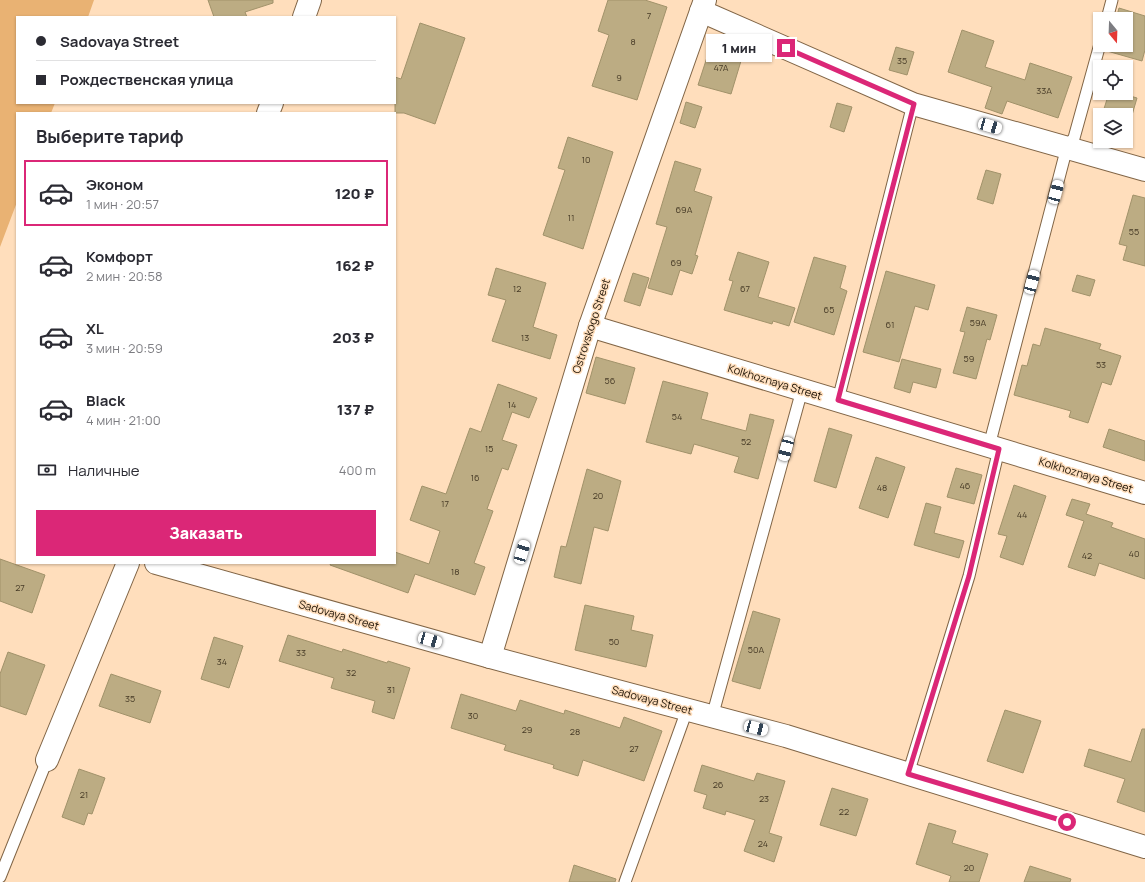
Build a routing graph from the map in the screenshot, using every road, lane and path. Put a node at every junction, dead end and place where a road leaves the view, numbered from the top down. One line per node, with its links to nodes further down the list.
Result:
1 (310, 0): 5 (street)
2 (1112, 0): 4 (lane)
3 (703, 5): 7 (street); 10 (street, Ostrovskogo Street)
4 (1109, 12)
5 (304, 16)
6 (1098, 52): 8 (lane)
7 (914, 104): 8 (street); 12 (lane)
8 (1067, 147): 9 (street); 13 (lane)
9 (1145, 170)
10 (590, 326): 11 (street, Kolkhoznaya Street); 17 (street, Ostrovskogo Street)
11 (802, 390): 12 (street, Kolkhoznaya Street); 19 (lane)
12 (838, 400): 13 (street, Kolkhoznaya Street)
13 (994, 448): 14 (street, Kolkhoznaya Street); 21 (lane)
14 (1145, 493)
15 (128, 564): 20 (street)
16 (160, 564): 17 (street, Sadovaya Street)
17 (490, 658): 18 (street, Sadovaya Street)
18 (687, 710): 19 (street, Sadovaya Street); 24 (lane)
19 (712, 716): 21 (street, Sadovaya Street)
20 (47, 760): 23 (lane)
21 (908, 774): 22 (street, Sadovaya Street)
22 (1145, 847)
23 (0, 877)
24 (625, 882)

